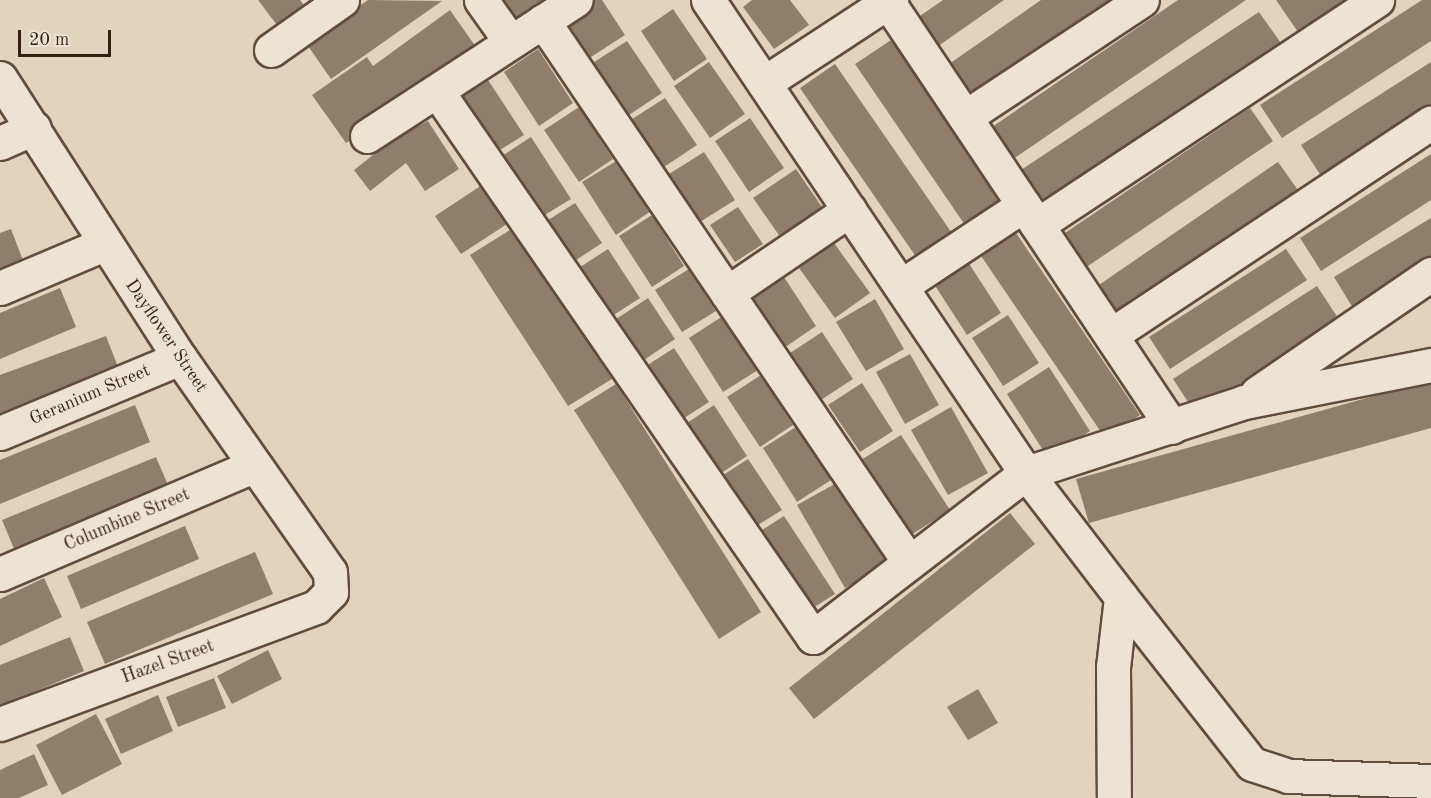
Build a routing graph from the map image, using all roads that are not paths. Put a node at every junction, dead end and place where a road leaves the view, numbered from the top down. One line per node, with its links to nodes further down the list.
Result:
1 (342, 0): 10 (street)
2 (481, 0): 9 (street)
3 (576, 0): 8 (street)
4 (708, 0): 12 (street)
5 (1142, 0): 14 (street)
6 (1377, 0): 20 (street)
7 (889, 1): 12 (street); 14 (street)
8 (543, 21): 9 (street); 25 (street)
9 (510, 41): 13 (street)
10 (271, 50)
11 (0, 78): 16 (street, Dayflower Street)
12 (764, 83): 19 (street)
13 (437, 91): 17 (street); 34 (street)
14 (965, 117): 20 (street)
15 (1431, 122): 26 (street)
16 (34, 128): 18 (street); 21 (street, Dayflower Street)
17 (367, 136)
18 (0, 143)
19 (849, 210): 23 (street); 25 (street)
20 (1030, 215): 23 (street); 26 (street)
21 (104, 244): 24 (street); 27 (street, Dayflower Street)
22 (1431, 274): 29 (street)
23 (901, 286): 33 (street)
24 (0, 288)
25 (728, 293): 34 (street)
26 (1110, 335): 30 (street)
27 (180, 358): 31 (street, Geranium Street); 32 (street, Dayflower Street)
28 (1431, 365): 29 (street)
29 (1244, 402): 30 (street)
30 (1172, 427): 33 (street)
31 (0, 433)
32 (253, 466): 35 (street, Columbine Street); 36 (street, Dayflower Street)
33 (1026, 473): 34 (street); 37 (street)
34 (909, 562)
35 (0, 574)
36 (331, 592): 38 (street, Hazel Street)
37 (1121, 597): 39 (street); 40 (street)
38 (0, 724)
39 (1431, 781)
40 (1114, 798)

